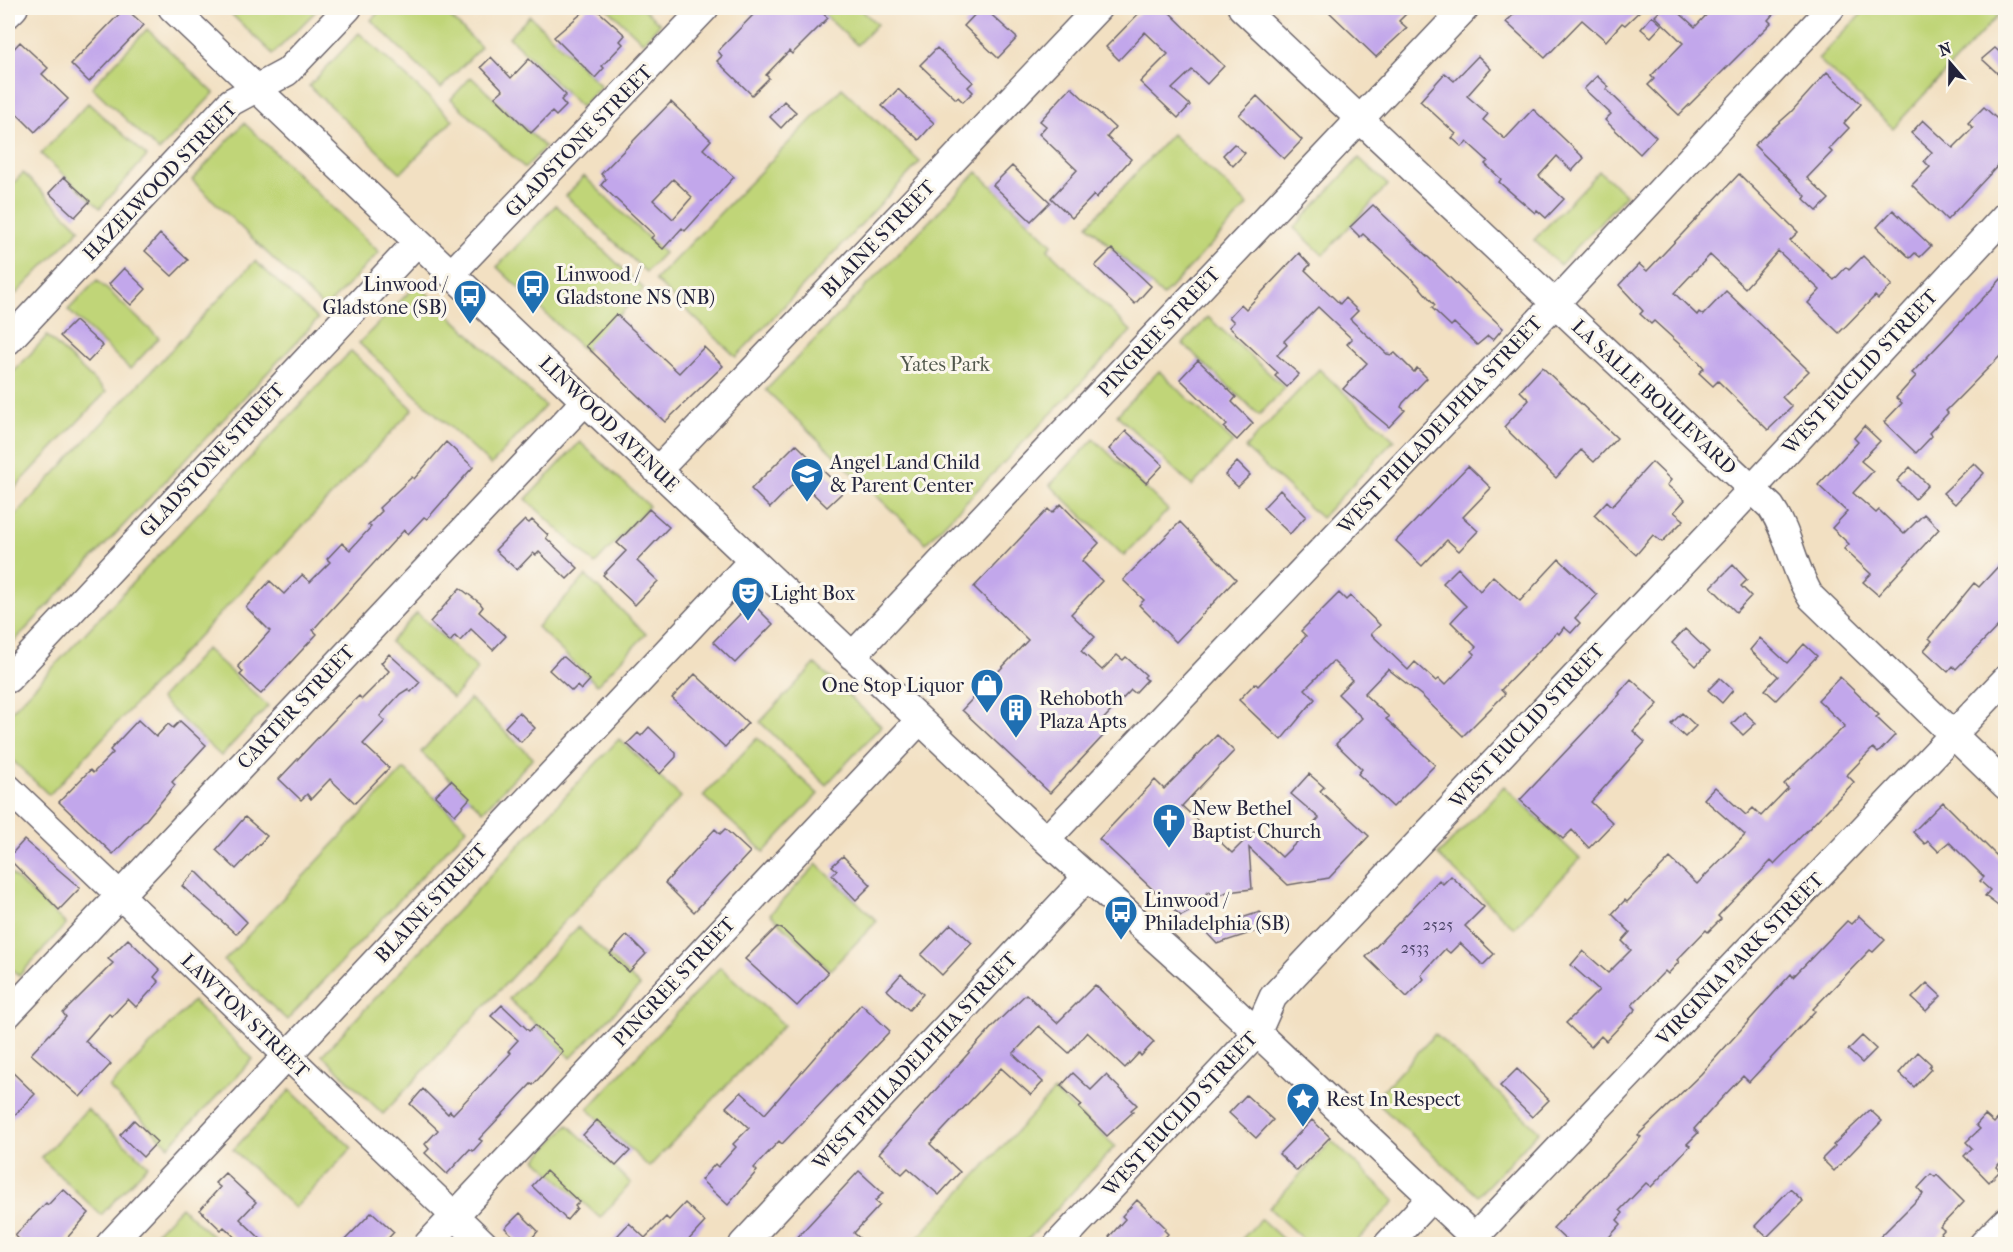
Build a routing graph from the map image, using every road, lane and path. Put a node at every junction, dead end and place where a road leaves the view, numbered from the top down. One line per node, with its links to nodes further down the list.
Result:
1 (14, 8): 9 (street)
2 (172, 8): 10 (street, LINWOOD AVENUE)
3 (348, 8): 10 (street, HAZELWOOD STREET)
4 (705, 8): 14 (street, GLADSTONE STREET)
5 (1098, 8): 18 (street, BLAINE STREET)
6 (1242, 8): 11 (street, LA SALLE BOULEVARD)
7 (1465, 8): 11 (street, PINGREE STREET)
8 (1831, 8): 15 (street, WEST PHILADELPHIA STREET)
9 (8, 14)
10 (257, 89): 13 (street, LINWOOD AVENUE); 16 (street, HAZELWOOD STREET)
11 (1360, 120): 15 (street, LA SALLE BOULEVARD); 21 (street, PINGREE STREET)
12 (2006, 215): 19 (street, WEST EUCLID STREET)
13 (417, 242): 14 (street, LINWOOD AVENUE); 22 (street, GLADSTONE STREET)
14 (451, 274): 17 (street, LINWOOD AVENUE)
15 (1554, 305): 19 (street, LA SALLE BOULEVARD); 28 (street, WEST PHILADELPHIA STREET)
16 (8, 341)
17 (585, 401): 18 (street, LINWOOD AVENUE); 30 (street, CARTER STREET)
18 (657, 471): 20 (street, LINWOOD AVENUE)
19 (1752, 489): 25 (street, LA SALLE BOULEVARD); 32 (street, WEST EUCLID STREET)
20 (752, 561): 21 (street, LINWOOD AVENUE); 33 (street, BLAINE STREET)
21 (852, 656): 24 (street, LINWOOD AVENUE)
22 (8, 679)
23 (2006, 679): 25 (street, VIRGINIA PARK STREET)
24 (920, 720): 28 (street, LINWOOD AVENUE); 35 (street, PINGREE STREET)
25 (1953, 735): 26 (street, LA SALLE BOULEVARD); 37 (street, VIRGINIA PARK STREET)
26 (2006, 786)
27 (8, 788): 30 (street, LAWTON STREET)
28 (1046, 840): 29 (street, LINWOOD AVENUE)
29 (1087, 877): 32 (street, LINWOOD AVENUE); 41 (street, WEST PHILADELPHIA STREET)
30 (118, 895): 31 (street, CARTER STREET); 33 (street, LAWTON STREET)
31 (8, 1014)
32 (1257, 1033): 34 (street, LINWOOD AVENUE); 42 (street, WEST EUCLID STREET)
33 (287, 1057): 35 (street, LAWTON STREET); 38 (street, BLAINE STREET)
34 (1432, 1197): 37 (street, LINWOOD AVENUE); 43 (street)
35 (454, 1216): 39 (street, PINGREE STREET); 40 (street, LAWTON STREET)
36 (2006, 1221): 44 (street)
37 (1478, 1241)
38 (110, 1245)
39 (428, 1245)
40 (484, 1245)
41 (743, 1245)
42 (1058, 1245)
43 (1388, 1245)
44 (1983, 1245)

